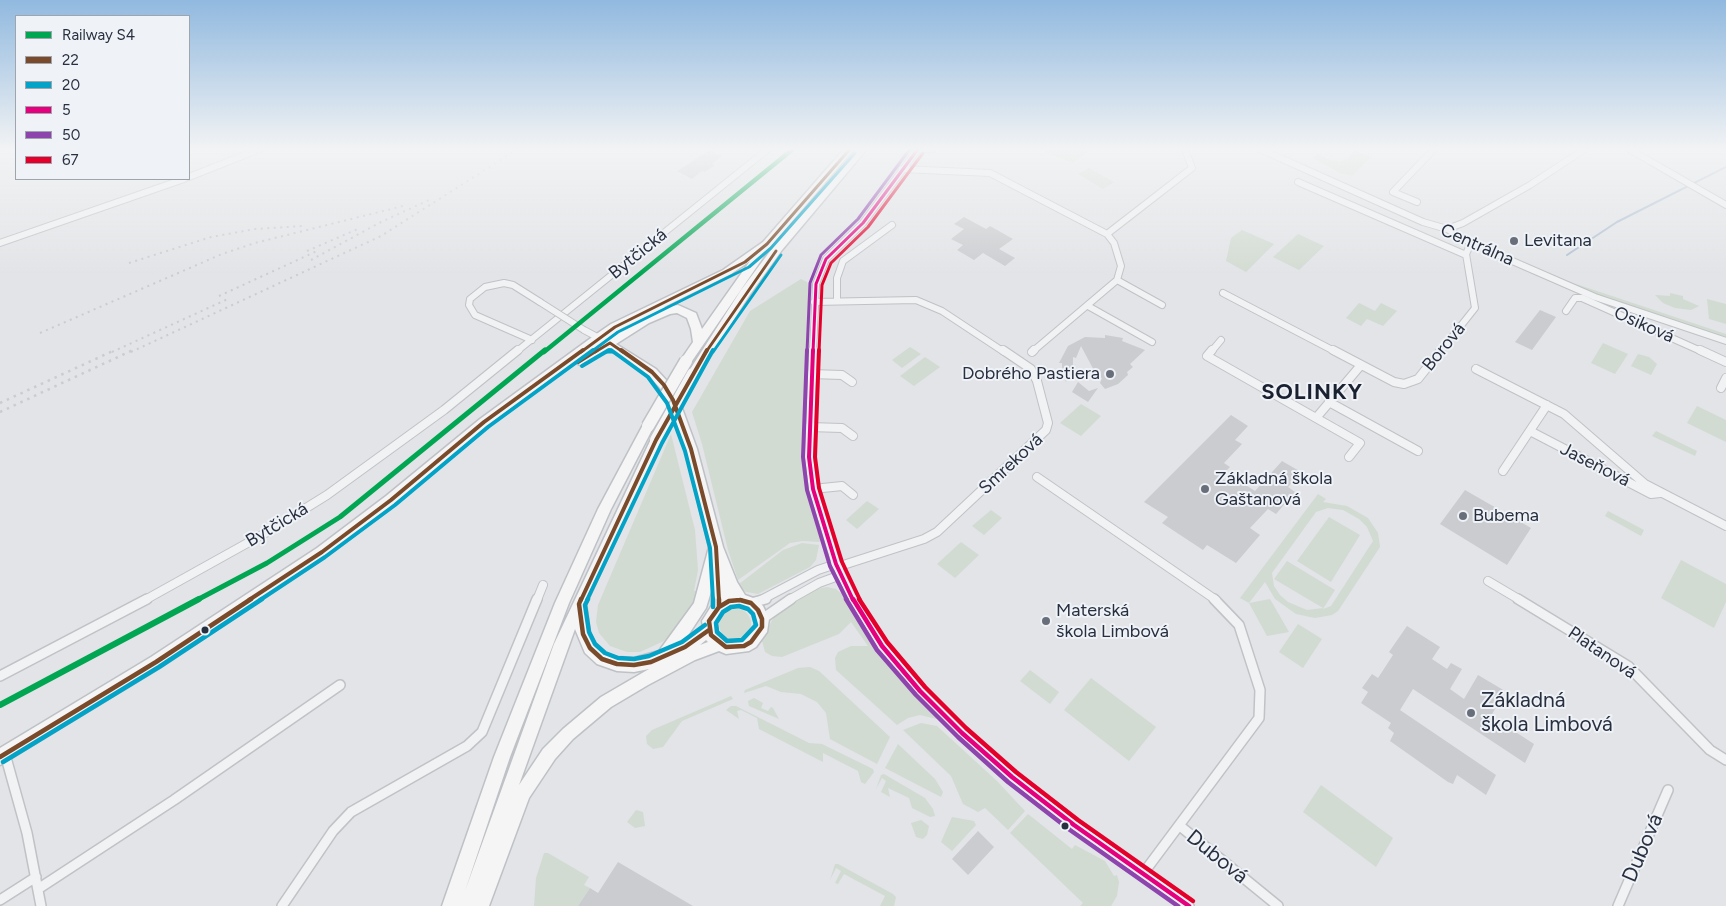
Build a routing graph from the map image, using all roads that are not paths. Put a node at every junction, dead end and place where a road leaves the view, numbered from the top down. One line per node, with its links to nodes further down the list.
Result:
1 (149, 191): 18 (street)
2 (717, 191): 30 (street, Bytčická)
3 (813, 191): 20 (main road)
4 (824, 191): 20 (main road)
5 (886, 191): 26 (street)
6 (1025, 191): 17 (street)
7 (1163, 191): 17 (street)
8 (1319, 191): 22 (street)
9 (1353, 191): 16 (street, Centrálna)
10 (1394, 191): 13 (street)
11 (1519, 191): 16 (street)
12 (1704, 191): 14 (street)
13 (1417, 202)
14 (1726, 205)
15 (892, 225): 25 (street)
16 (1447, 228): 19 (street, Centrálna)
17 (1107, 234): 23 (street)
18 (0, 243)
19 (1472, 243): 21 (street, Centrálna); 22 (street)
20 (772, 246): 31 (main road); 33 (main road); 63 (main road, bridge)
21 (1489, 251): 22 (street); 34 (street, Centrálna)
22 (1466, 255): 38 (street, Borová)
23 (1117, 280): 27 (street); 28 (street)
24 (1223, 293): 38 (street, Borová)
25 (837, 301): 26 (street, Smreková); 59 (street, Smreková)
26 (814, 302): 40 (street)
27 (1162, 305)
28 (1088, 306): 35 (street); 36 (street)
29 (1566, 311): 37 (street, Osiková)
30 (532, 340): 31 (street, bridge); 69 (street, Bytčická)
31 (604, 340): 33 (main road); 58 (main road); 71 (main road)
32 (1222, 340): 46 (street)
33 (698, 341): 81 (main road, bridge)
34 (1726, 341)
35 (1152, 342)
36 (1032, 352)
37 (1726, 362)
38 (1361, 365): 44 (street)
39 (1476, 370): 45 (street, Jaseňová)
40 (811, 374): 42 (street); 47 (street)
41 (1726, 378): 43 (street)
42 (852, 382)
43 (1720, 388)
44 (1329, 402): 46 (street); 50 (street)
45 (1547, 405): 48 (street); 55 (street, Jaseňová)
46 (1316, 418): 51 (street)
47 (809, 427): 49 (street); 54 (street)
48 (1530, 431): 52 (street); 55 (street, Jaseňová)
49 (854, 436)
50 (1418, 451)
51 (1349, 457)
52 (1503, 471)
53 (1037, 476): 74 (street)
54 (813, 489): 56 (street); 59 (street)
55 (1661, 492): 57 (street, Jaseňová)
56 (853, 495)
57 (1726, 526)
58 (716, 547): 62 (main road); 64 (main road); 68 (main road)
59 (838, 569): 62 (street); 65 (street); 75 (street)
60 (1488, 581): 72 (street, Platanová)
61 (543, 585): 80 (street)
62 (746, 602): 64 (main road); 65 (main road)
63 (579, 604): 68 (main road); 82 (main road)
64 (719, 606): 66 (main road)
65 (762, 618): 67 (main road)
66 (709, 630): 67 (main road); 68 (main road)
67 (720, 644): 83 (main road)
68 (663, 656)
69 (0, 676)
70 (340, 685): 77 (street)
71 (2, 755): 76 (street)
72 (1726, 760)
73 (1668, 790): 86 (street, Dubová)
74 (1180, 826): 75 (street); 85 (street, Dubová)
75 (1142, 875): 84 (street)
76 (36, 877): 77 (street); 78 (street)
77 (38, 889): 79 (street)
78 (0, 900)
79 (41, 906)
80 (282, 906)
81 (450, 906)
82 (468, 906)
83 (480, 906)
84 (1189, 906)
85 (1278, 906)
86 (1618, 906)

